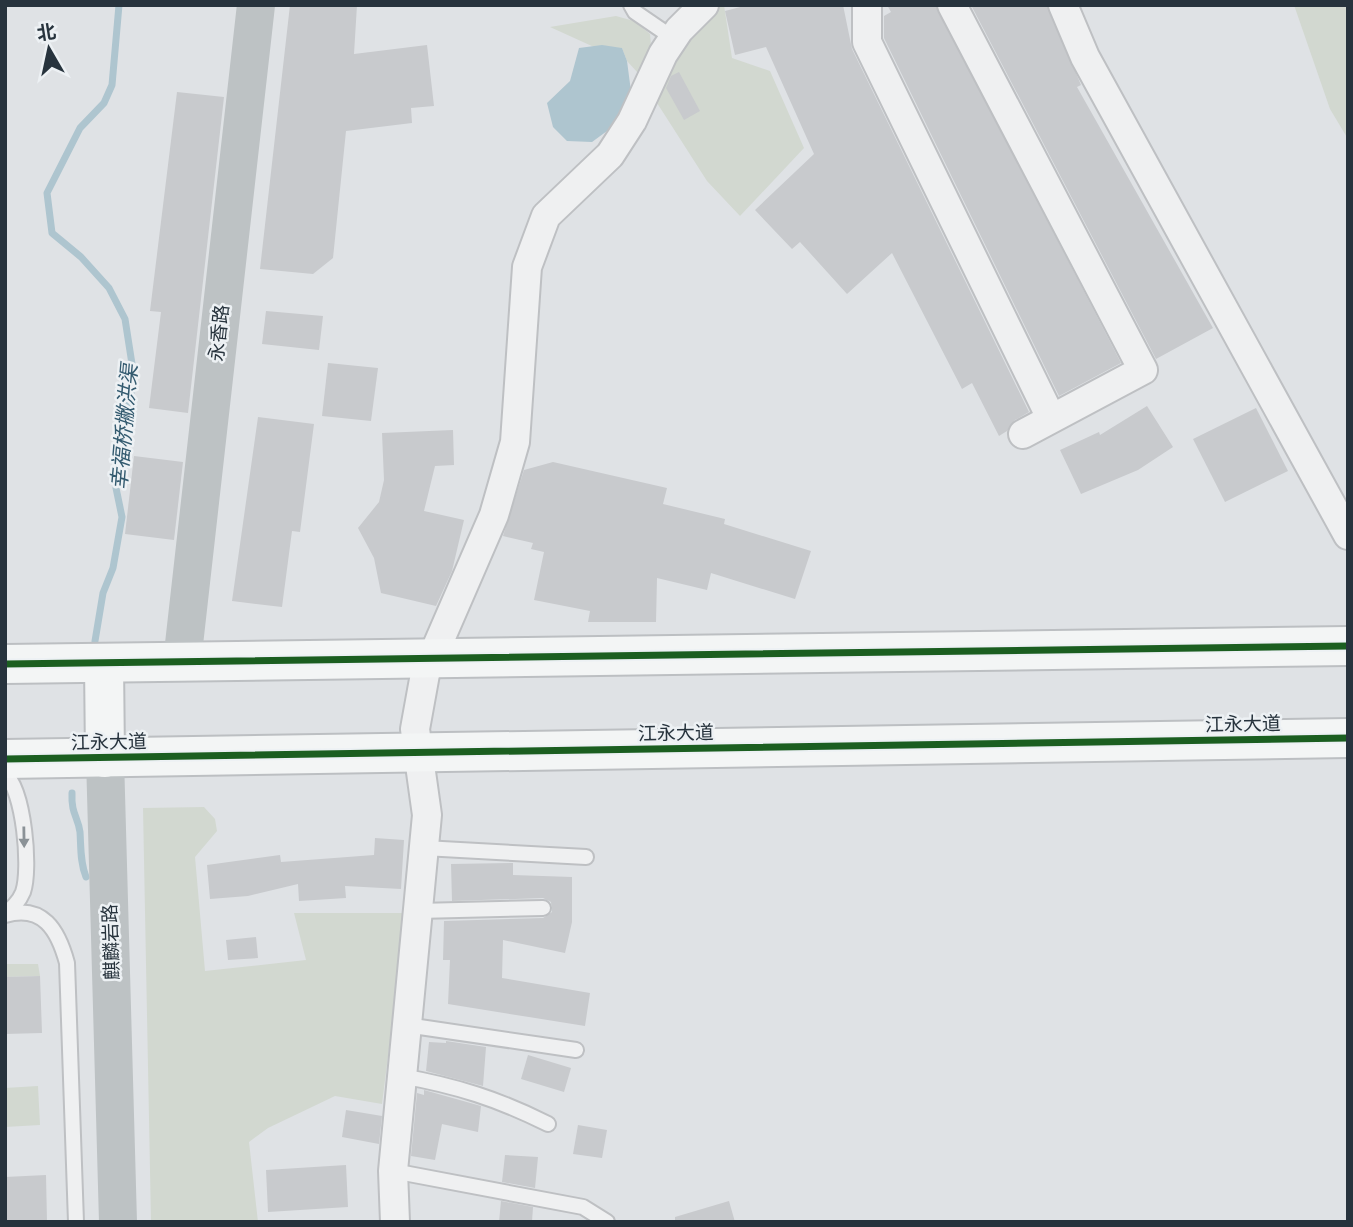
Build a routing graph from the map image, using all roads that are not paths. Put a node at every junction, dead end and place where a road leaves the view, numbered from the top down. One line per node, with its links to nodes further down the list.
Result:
1 (256, 5): 13 (main road, 永香路)
2 (631, 5): 7 (lane)
3 (704, 5): 7 (street)
4 (867, 5): 8 (street)
5 (952, 5): 8 (street)
6 (1063, 5): 10 (street)
7 (673, 38): 12 (street)
8 (1051, 418): 9 (street)
9 (1023, 434)
10 (1348, 535)
11 (1348, 646): 12 (main road)
12 (433, 658): 13 (main road); 17 (street)
13 (182, 662): 14 (main road)
14 (104, 663): 15 (main road); 18 (main road, 麒麟岩路)
15 (5, 664)
16 (1348, 738): 17 (main road, 江永大道)
17 (419, 753): 18 (main road, 江永大道); 21 (street)
18 (105, 758): 19 (main road, 江永大道); 32 (main road, 麒麟岩路)
19 (5, 759)
20 (5, 774): 25 (lane, one-way to 25)
21 (424, 848): 22 (lane); 24 (street)
22 (586, 857)
23 (542, 908): 24 (lane)
24 (418, 911): 26 (street)
25 (5, 915): 31 (lane)
26 (406, 1025): 27 (lane); 28 (street)
27 (576, 1050)
28 (401, 1076): 29 (lane); 30 (street)
29 (548, 1124)
30 (393, 1171): 33 (street); 34 (lane)
31 (76, 1222)
32 (118, 1222)
33 (395, 1222)
34 (607, 1222)

